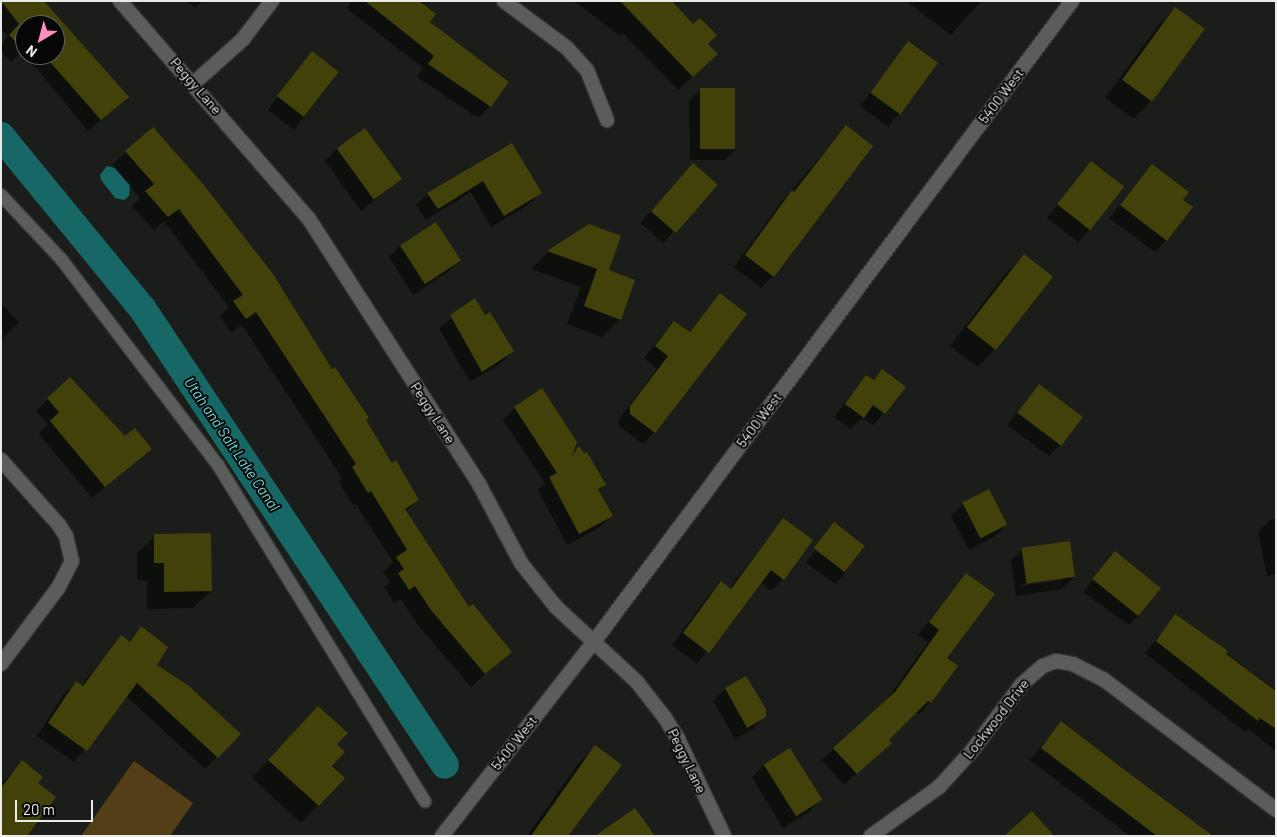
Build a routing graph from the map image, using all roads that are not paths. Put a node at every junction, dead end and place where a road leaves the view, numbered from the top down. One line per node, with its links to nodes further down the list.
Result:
1 (120, 1): 5 (street, Peggy Lane)
2 (272, 1): 5 (street)
3 (504, 1): 6 (street)
4 (1072, 1): 9 (street, 5400 West)
5 (194, 83): 9 (street, Peggy Lane)
6 (607, 120)
7 (1, 195): 11 (lane)
8 (1, 460): 10 (street)
9 (593, 643): 13 (street, 5400 West); 14 (street, Peggy Lane)
10 (1, 664)
11 (425, 802)
12 (1276, 810): 15 (street, Lockwood Drive)
13 (442, 836)
14 (724, 836)
15 (871, 836)

